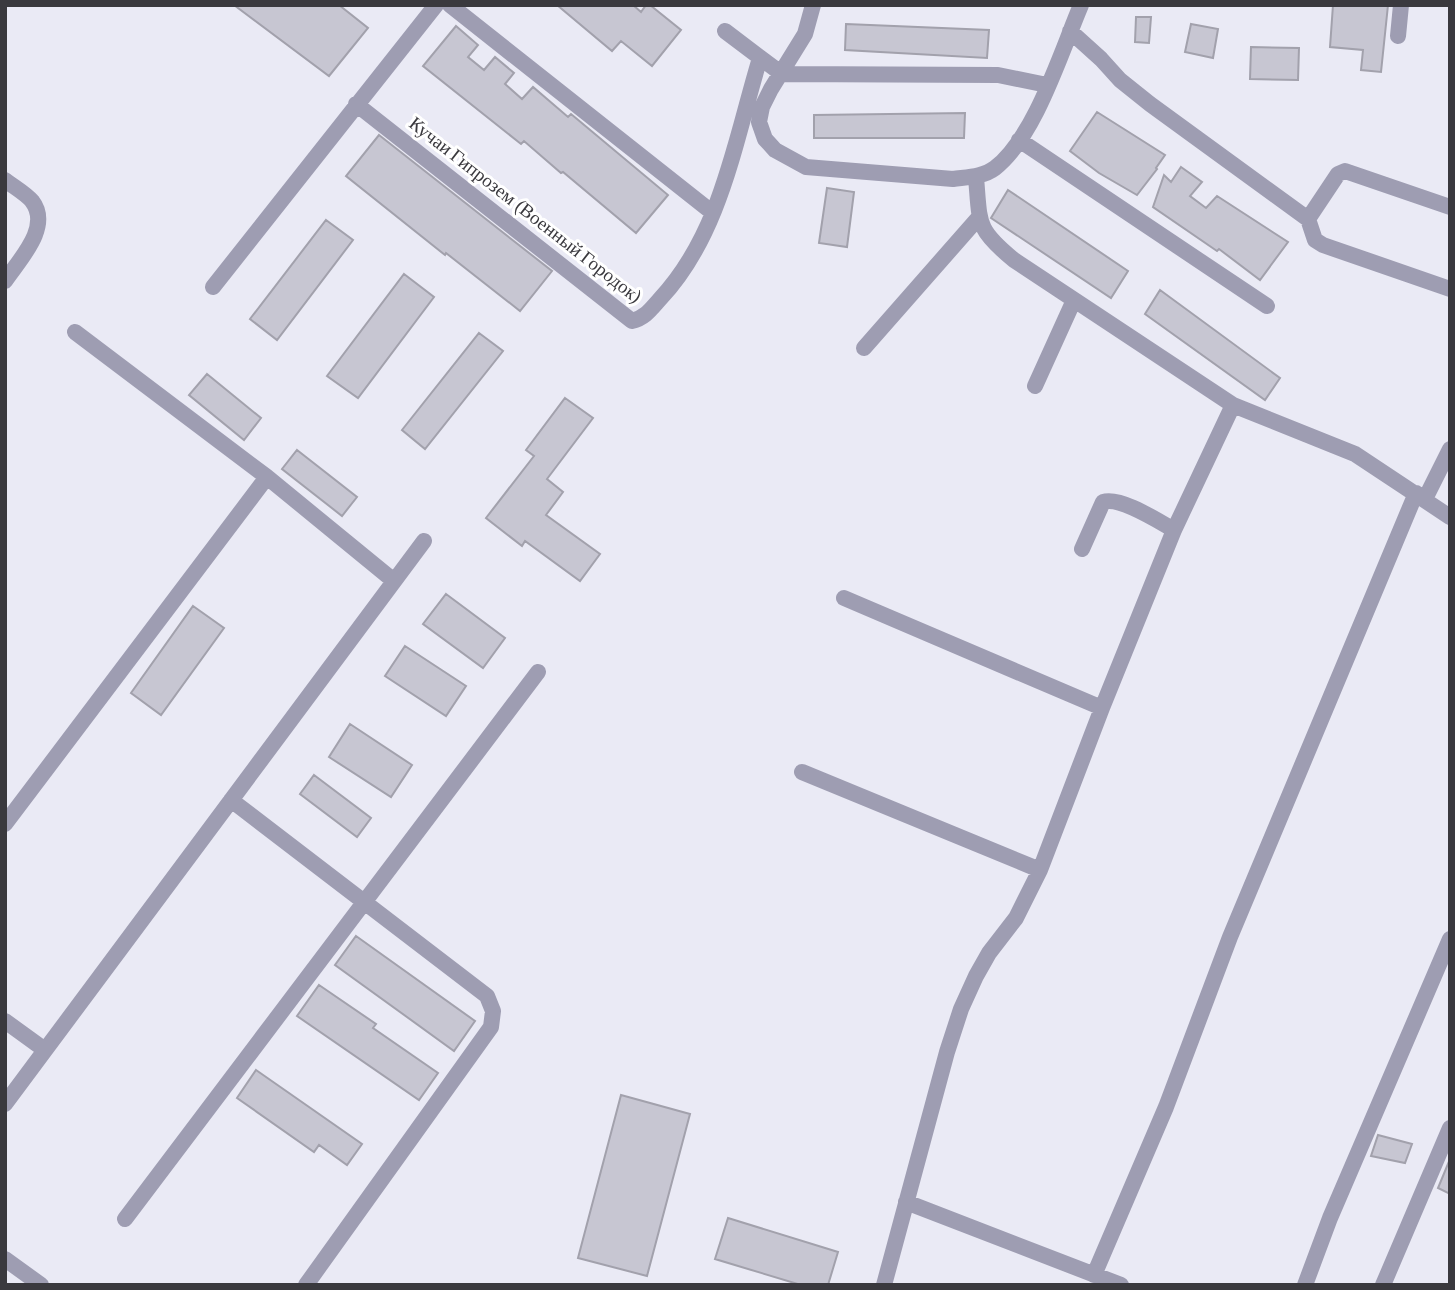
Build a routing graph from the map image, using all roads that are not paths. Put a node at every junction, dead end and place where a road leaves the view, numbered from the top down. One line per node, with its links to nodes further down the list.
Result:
1 (436, 5): 12 (street)
2 (450, 5): 17 (street)
3 (813, 5): 10 (street)
4 (1080, 5): 7 (street)
5 (1401, 5): 8 (street)
6 (725, 31): 9 (street)
7 (1070, 31): 11 (street); 19 (street)
8 (1398, 36)
9 (760, 58): 10 (street); 17 (street, Кучаи Гипрозем (Военный Городок))
10 (782, 74): 11 (street); 14 (street)
11 (1047, 85): 13 (street)
12 (356, 104): 17 (street, Кучаи Гипрозем (Военный Городок)); 21 (street)
13 (1019, 141): 14 (street); 24 (street)
14 (976, 177): 18 (street)
15 (5, 180): 20 (street)
16 (1450, 207): 19 (street)
17 (713, 212)
18 (980, 216): 23 (street); 26 (street)
19 (1308, 219): 22 (street)
20 (5, 281)
21 (213, 287)
22 (1450, 289)
23 (1074, 300): 27 (street); 28 (street)
24 (1267, 306)
25 (75, 332): 30 (street)
26 (864, 348)
27 (1035, 386)
28 (1233, 405): 31 (street); 33 (street)
29 (1450, 449): 31 (street)
30 (267, 477): 36 (street); 42 (street)
31 (1420, 496): 32 (street); 53 (street)
32 (1450, 517)
33 (1174, 530): 35 (street); 39 (street)
34 (424, 541): 36 (street)
35 (1082, 549)
36 (394, 581): 41 (street)
37 (844, 598): 39 (street)
38 (538, 672): 44 (street)
39 (1102, 708): 43 (street)
40 (802, 772): 43 (street)
41 (231, 800): 44 (street); 47 (street)
42 (5, 824)
43 (1040, 870): 50 (street)
44 (365, 902): 51 (street); 55 (street)
45 (1450, 939): 58 (street)
46 (5, 1021): 47 (street)
47 (45, 1050): 48 (street)
48 (5, 1104)
49 (1450, 1128): 59 (street)
50 (906, 1202): 53 (street); 56 (street)
51 (125, 1219)
52 (5, 1259): 54 (street)
53 (1094, 1275): 57 (street)
54 (41, 1285)
55 (306, 1285)
56 (884, 1285)
57 (1121, 1285)
58 (1305, 1285)
59 (1383, 1285)

